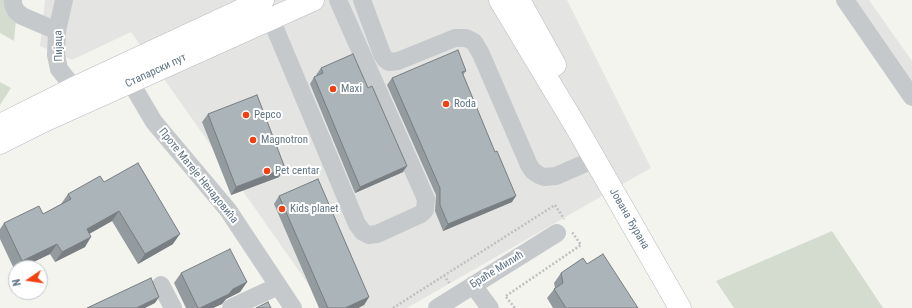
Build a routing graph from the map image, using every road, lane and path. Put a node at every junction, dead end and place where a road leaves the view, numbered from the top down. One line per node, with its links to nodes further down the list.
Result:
1 (13, 0): 10 (street)
2 (64, 0): 10 (street, Пијаца)
3 (313, 0): 9 (main road, Стапарски пут)
4 (338, 0): 9 (street)
5 (362, 0): 18 (street)
6 (500, 0): 15 (main road, Јована Ђурана)
7 (519, 0): 15 (main road, Јована Ђурана)
8 (845, 0): 13 (street)
9 (267, 9): 11 (main road, Стапарски пут); 12 (main road, Стапарски пут)
10 (57, 30): 12 (street, Пијаца)
11 (131, 83): 16 (main road, Стапарски пут); 22 (street, Проте Матеје Ненадовића)
12 (74, 88): 14 (main road, Стапарски пут)
13 (912, 96)
14 (0, 125)
15 (578, 130): 17 (main road, Јована Ђурана); 18 (street)
16 (0, 143)
17 (595, 159): 18 (street); 28 (main road, Јована Ђурана)
18 (573, 169)
19 (557, 233): 21 (street, Браће Милић)
20 (161, 284): 23 (street)
21 (473, 285): 26 (street, Браће Милић); 27 (street)
22 (278, 286): 24 (street); 25 (street, Проте Матеје Ненадовића)
23 (172, 308)
24 (231, 308)
25 (293, 308)
26 (437, 308)
27 (490, 308)
28 (680, 308)

